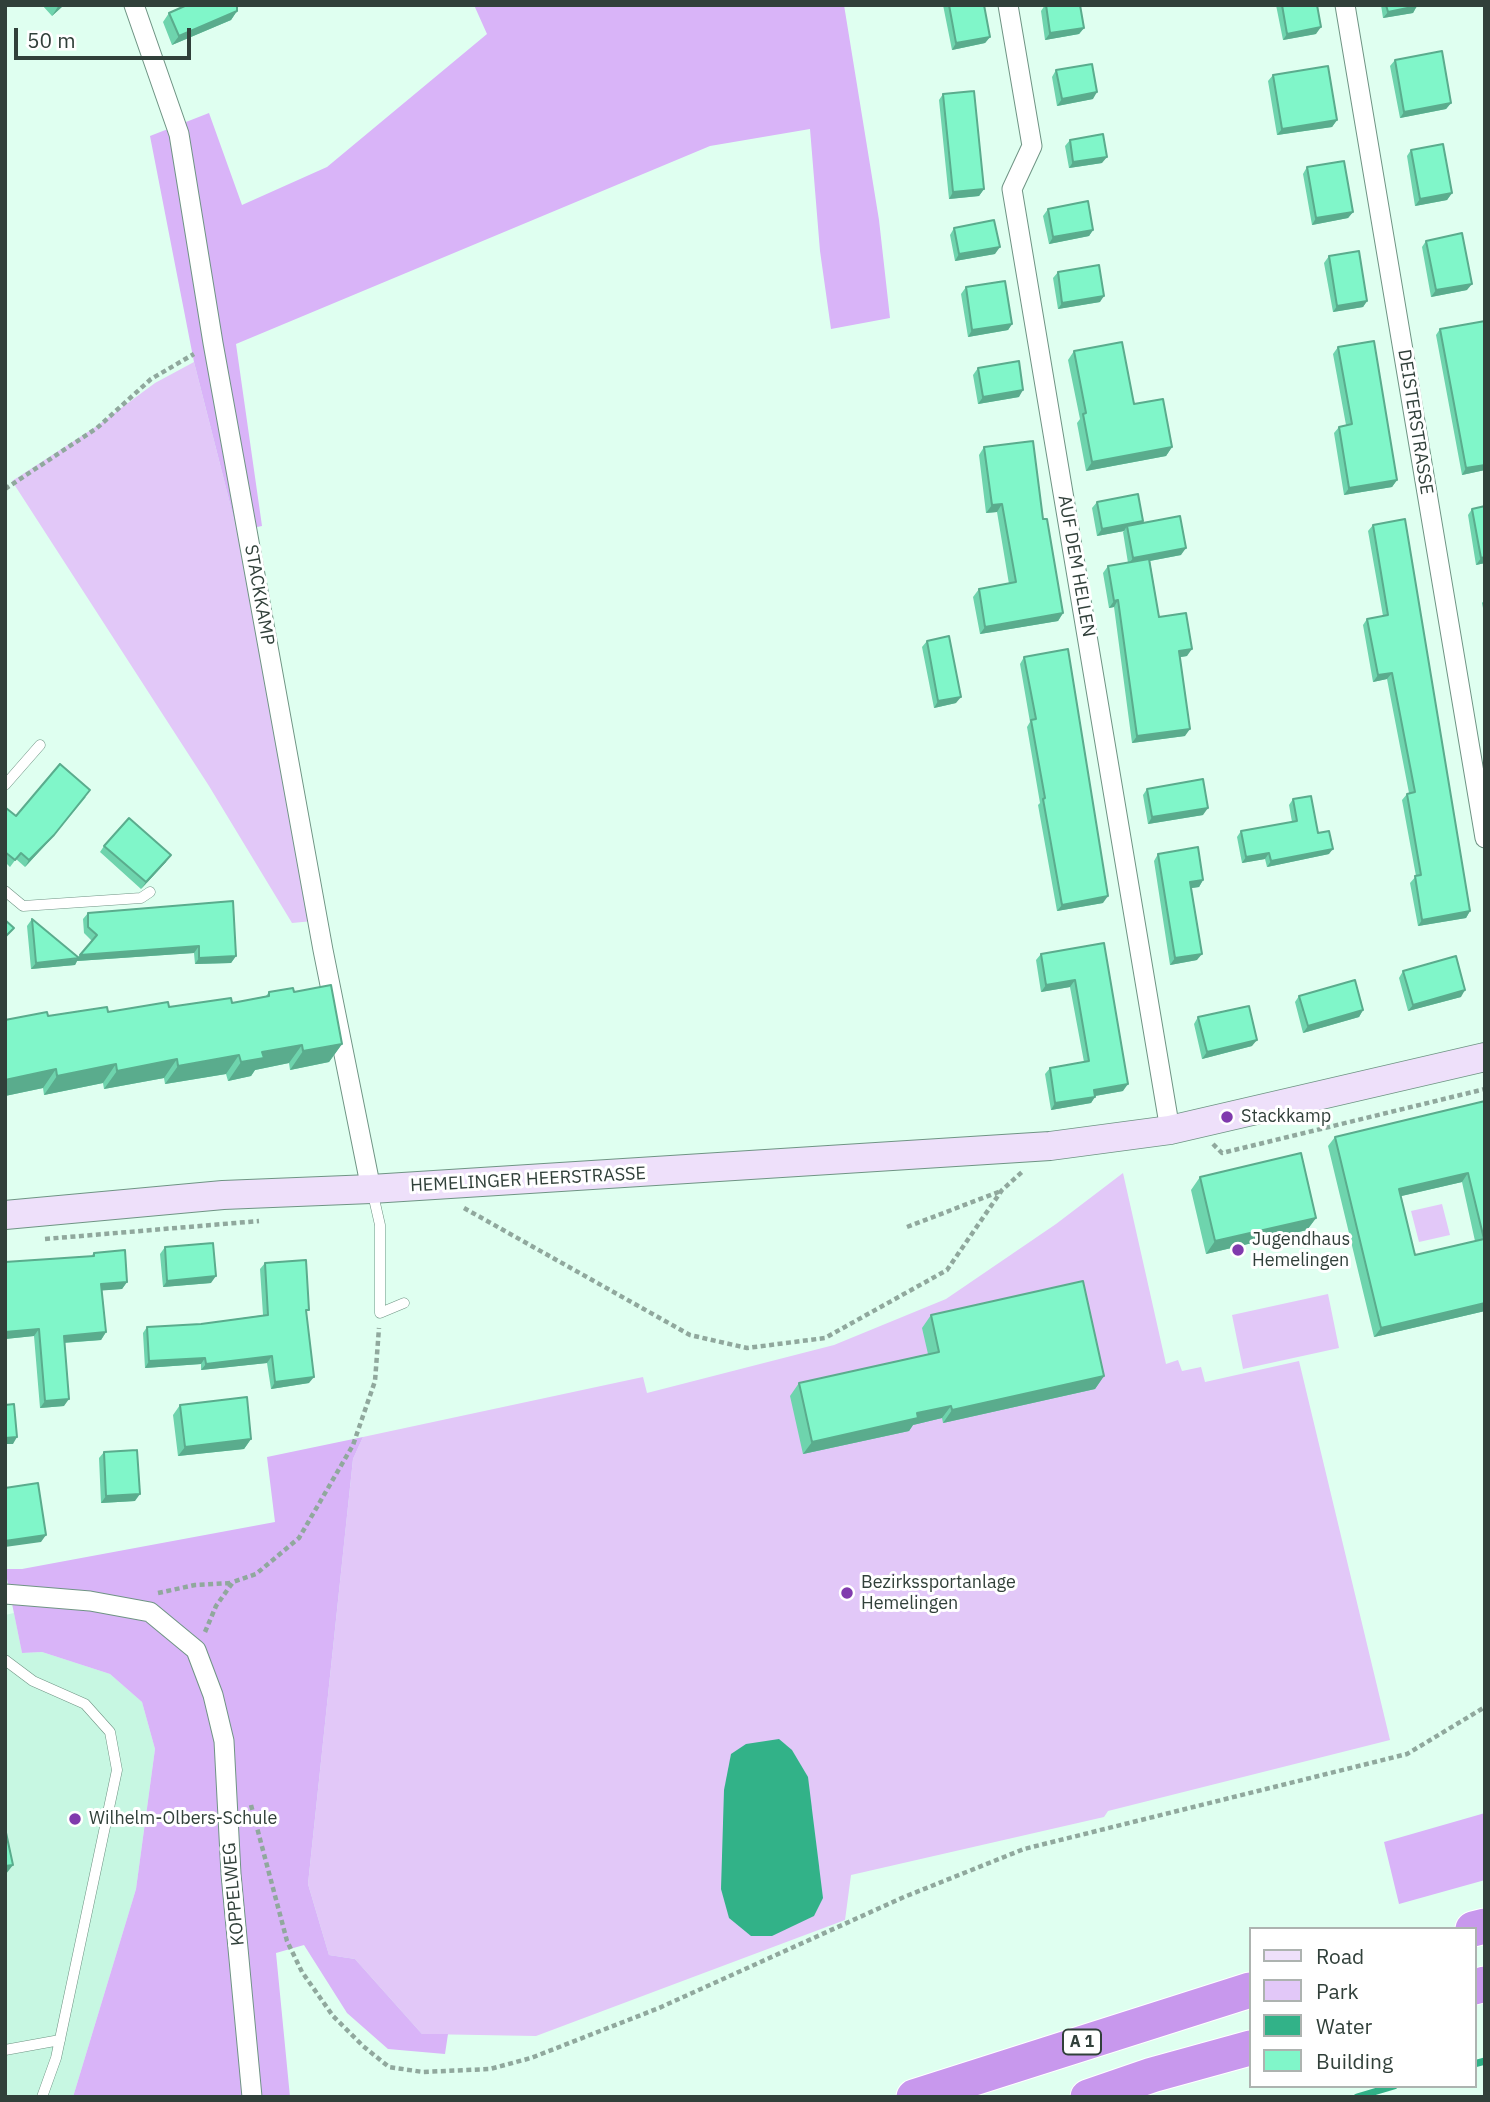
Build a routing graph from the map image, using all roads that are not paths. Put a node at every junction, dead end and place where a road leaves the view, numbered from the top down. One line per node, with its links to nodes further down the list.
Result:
1 (134, 5): 11 (street, STACKKAMP)
2 (1008, 5): 10 (street, AUF DEM HELLEN)
3 (1345, 5): 6 (street, DEISTERSTRASSE)
4 (40, 745): 5 (lane)
5 (5, 785)
6 (1485, 838)
7 (5, 891): 8 (lane)
8 (150, 892)
9 (1485, 1057): 10 (main road, HEMELINGER HEERSTRASSE)
10 (1170, 1130): 11 (main road, HEMELINGER HEERSTRASSE)
11 (371, 1189): 12 (main road, HEMELINGER HEERSTRASSE); 13 (lane)
12 (5, 1215)
13 (404, 1303)
14 (5, 1594): 21 (street, KOPPELWEG)
15 (5, 1660): 17 (lane)
16 (1248, 1991): 22 (highway, A 1)
17 (60, 2040): 19 (lane); 20 (lane)
18 (1248, 2049): 23 (highway)
19 (5, 2050)
20 (42, 2097)
21 (252, 2097)
22 (914, 2097)
23 (1088, 2097)

